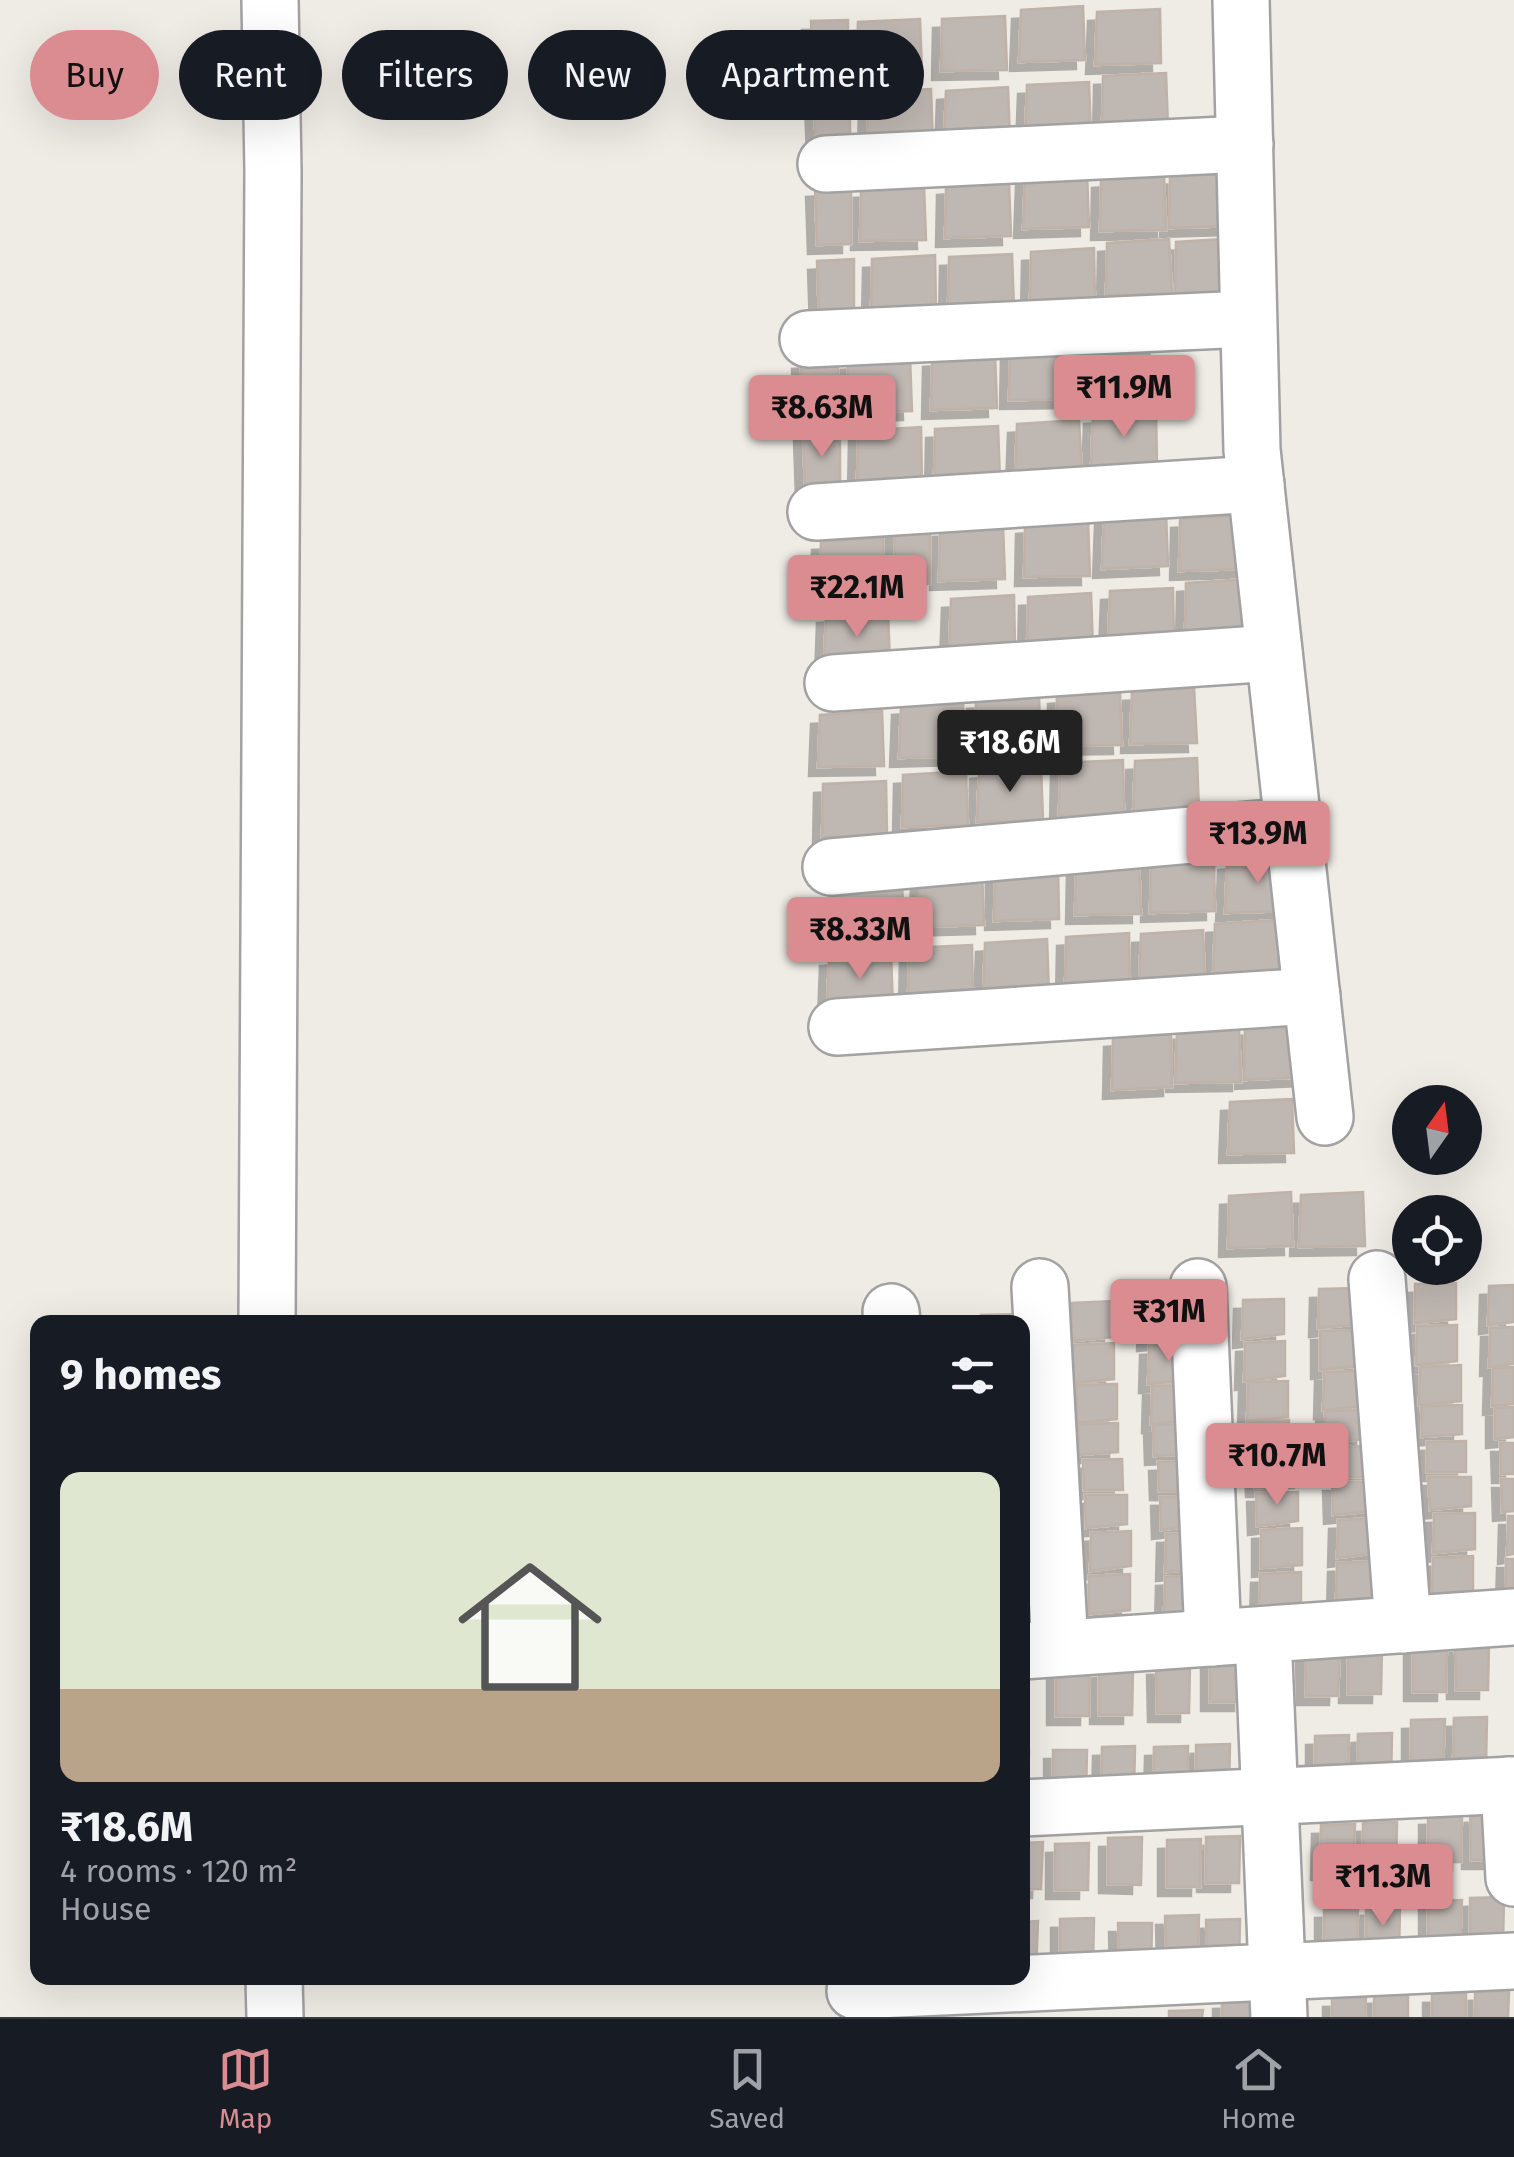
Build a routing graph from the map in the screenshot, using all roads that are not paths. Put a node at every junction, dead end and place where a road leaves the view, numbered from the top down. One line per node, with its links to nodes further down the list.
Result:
1 (270, 0): 19 (street)
2 (1240, 0): 3 (street)
3 (1244, 144): 4 (street); 5 (street)
4 (826, 164)
5 (1247, 318): 6 (street); 7 (street)
6 (808, 340)
7 (1256, 484): 8 (street); 9 (street)
8 (816, 512)
9 (1274, 653): 10 (street); 11 (street)
10 (832, 683)
11 (1293, 826): 12 (street); 13 (street)
12 (831, 867)
13 (1312, 996): 14 (street); 15 (street)
14 (838, 1027)
15 (1325, 1118)
16 (1376, 1280): 21 (street)
17 (1040, 1287): 23 (street)
18 (1198, 1287): 22 (street)
19 (267, 1315)
20 (1514, 1617): 21 (street)
21 (1403, 1625): 22 (street)
22 (1238, 1636): 23 (street); 25 (street)
23 (1041, 1650)
24 (1512, 1785): 25 (street); 27 (street)
25 (1271, 1797): 26 (street); 31 (street)
26 (1030, 1808)
27 (1514, 1878)
28 (1514, 1961): 31 (street)
29 (274, 1985): 32 (street)
30 (854, 1992): 31 (street)
31 (1278, 1994)
32 (275, 2017)

